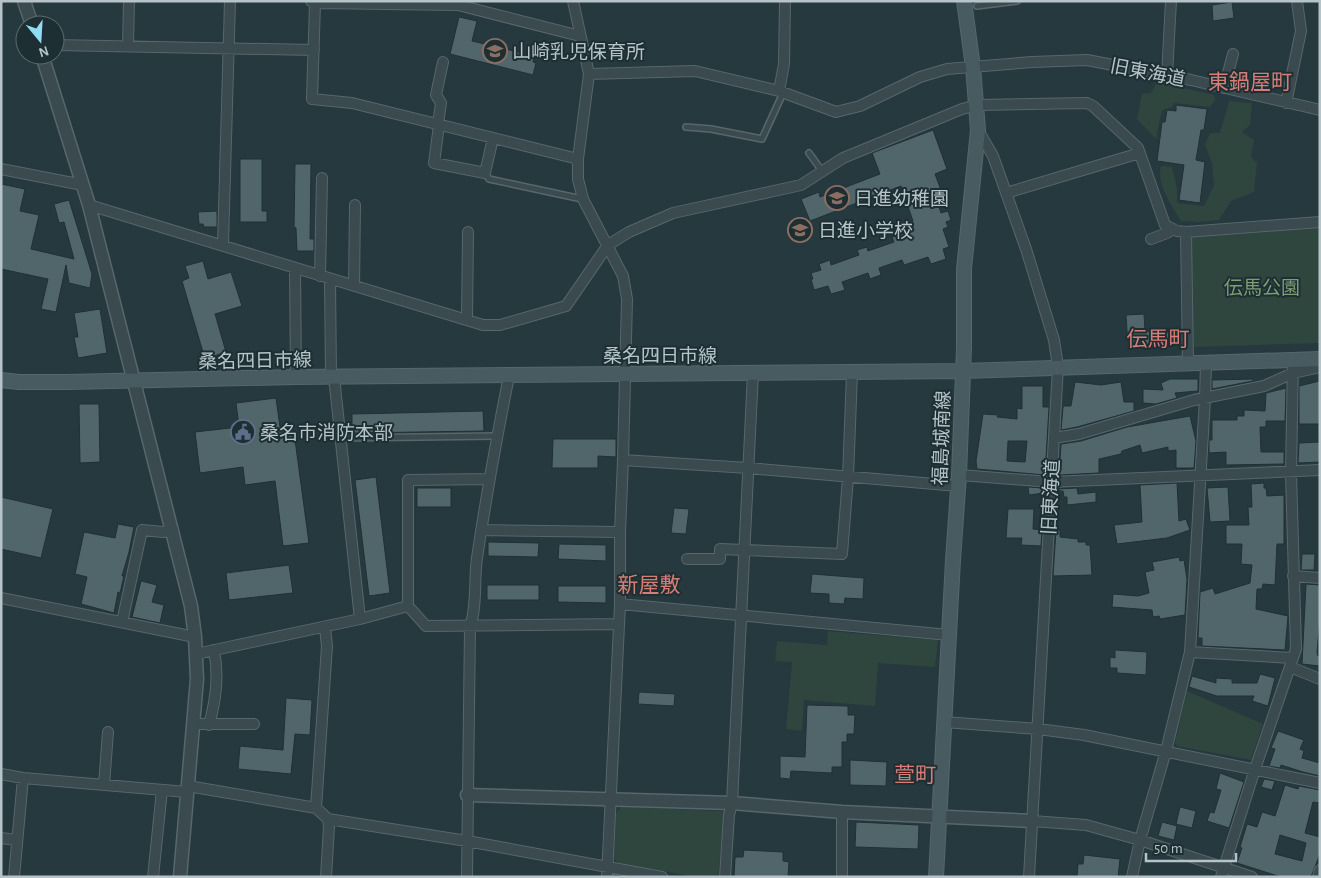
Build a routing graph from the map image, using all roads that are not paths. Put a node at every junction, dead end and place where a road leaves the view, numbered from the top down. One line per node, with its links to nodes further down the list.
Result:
1 (24, 1): 11 (street)
2 (129, 1): 14 (street)
3 (230, 1): 15 (street)
4 (573, 1): 12 (street)
5 (785, 1): 24 (street)
6 (1017, 1): 10 (lane)
7 (1171, 1): 22 (street)
8 (1297, 1): 25 (street)
9 (313, 2): 12 (street); 16 (street)
10 (971, 4): 20 (main road, 福島城南線)
11 (29, 15)
12 (580, 36): 21 (street)
13 (65, 45): 14 (street)
14 (128, 46): 15 (street)
15 (229, 47): 16 (street); 49 (street)
16 (314, 50): 28 (street)
17 (1233, 54): 23 (street)
18 (443, 62): 28 (street)
19 (45, 65): 39 (street)
20 (973, 67): 22 (street, 旧東海道); 24 (street, 旧東海道); 26 (main road, 福島城南線)
21 (589, 74): 24 (street, 旧東海道); 34 (street)
22 (1167, 76): 23 (street, 旧東海道)
23 (1224, 88): 25 (street, 旧東海道)
24 (781, 92): 29 (lane)
25 (1286, 103): 27 (street, 旧東海道)
26 (977, 105): 30 (main road, 福島城南線); 33 (street); 36 (street)
27 (1320, 110)
28 (438, 124): 31 (street); 37 (street)
29 (686, 127)
30 (978, 130): 40 (street, 旧東海道); 62 (main road, 福島城南線)
31 (493, 138): 34 (street); 37 (street)
32 (809, 154): 36 (lane)
33 (1140, 154): 40 (street); 45 (street)
34 (578, 159): 41 (street)
35 (1, 169): 39 (street)
36 (822, 172): 50 (street)
37 (485, 173): 41 (lane)
38 (322, 178): 52 (street)
39 (83, 185): 42 (street)
40 (1006, 193): 61 (street, 旧東海道)
41 (583, 199): 50 (street)
42 (89, 205): 49 (street); 70 (street)
43 (355, 205): 54 (street)
44 (1320, 222): 47 (street)
45 (1173, 229): 47 (street); 48 (street)
46 (468, 232): 55 (street)
47 (1186, 232): 57 (street)
48 (1151, 239)
49 (223, 244): 51 (street)
50 (608, 245): 55 (street); 65 (street)
51 (295, 268): 52 (street); 67 (street)
52 (320, 276): 53 (street)
53 (330, 279): 54 (street); 68 (street)
54 (354, 286): 55 (street)
55 (467, 320)
56 (1320, 359): 59 (main road, 桑名四日市線)
57 (1188, 363): 58 (main road, 桑名四日市線); 61 (main road, 桑名四日市線)
58 (1206, 363): 59 (main road, 桑名四日市線); 71 (street)
59 (1293, 366): 60 (street); 71 (street); 78 (street)
60 (1320, 367)
61 (1058, 368): 62 (main road, 桑名四日市線); 74 (street, 旧東海道)
62 (963, 371): 64 (main road, 桑名四日市線); 82 (main road, 福島城南線)
63 (753, 373): 64 (main road, 桑名四日市線); 65 (main road, 桑名四日市線); 76 (street)
64 (852, 373): 80 (street)
65 (625, 374): 66 (main road, 桑名四日市線); 75 (street)
66 (509, 376): 68 (main road, 桑名四日市線); 72 (street)
67 (296, 377): 68 (main road, 桑名四日市線); 70 (main road, 桑名四日市線)
68 (332, 377): 73 (street)
69 (1, 380): 70 (main road, 桑名四日市線)
70 (135, 381): 84 (street)
71 (1205, 399): 74 (street); 79 (street)
72 (497, 436): 73 (lane); 81 (street)
73 (340, 438): 95 (street)
74 (1054, 438): 83 (street, 旧東海道)
75 (623, 460): 76 (street); 86 (street)
76 (748, 468): 80 (street); 87 (street)
77 (1320, 470): 78 (street)
78 (1291, 473): 79 (street); 89 (street)
79 (1200, 476): 83 (street); 103 (street)
80 (848, 477): 82 (street); 87 (street)
81 (489, 479): 85 (street); 93 (street)
82 (959, 480): 83 (street); 100 (main road, 福島城南線)
83 (1051, 482): 111 (street, 旧東海道)
84 (173, 530): 96 (street); 101 (street)
85 (481, 530): 86 (street); 98 (street)
86 (620, 532): 92 (street)
87 (746, 551): 88 (street); 94 (street)
88 (687, 559)
89 (1293, 576): 90 (street); 105 (street)
90 (1320, 578)
91 (1, 598): 96 (street)
92 (620, 604): 94 (street); 97 (street)
93 (408, 606): 95 (street); 98 (street)
94 (742, 615): 100 (street); 123 (street)
95 (360, 619): 99 (street)
96 (122, 622): 101 (street)
97 (619, 624): 98 (street); 122 (street)
98 (470, 626): 121 (street)
99 (325, 628): 102 (street); 124 (street)
100 (949, 634): 107 (main road, 福島城南線)
101 (195, 637): 104 (street)
102 (214, 650): 104 (street); 110 (street)
103 (1190, 652): 105 (street); 113 (street)
104 (196, 654): 108 (street)
105 (1291, 663): 106 (street); 114 (street)
106 (1320, 679)
107 (944, 722): 111 (street); 126 (main road, 福島城南線)
108 (194, 724): 110 (street); 119 (street)
109 (254, 724): 110 (street)
110 (209, 725)
111 (1038, 729): 113 (street); 128 (street, 旧東海道)
112 (108, 732): 118 (street)
113 (1166, 751): 114 (street); 131 (street)
114 (1255, 769): 117 (street); 135 (street)
115 (1, 774): 116 (street)
116 (23, 778): 118 (street); 130 (street)
117 (1320, 783)
118 (104, 785): 120 (street)
119 (188, 789): 120 (street); 124 (street); 138 (street)
120 (162, 790): 137 (street)
121 (468, 795): 122 (street); 132 (street)
122 (612, 798): 123 (street); 134 (street)
123 (732, 803): 125 (street); 142 (street)
124 (316, 808): 127 (street)
125 (842, 812): 126 (street); 143 (street)
126 (940, 818): 128 (street); 144 (main road, 福島城南線)
127 (328, 819): 132 (street); 139 (street)
128 (1032, 821): 131 (street); 145 (street, 旧東海道)
129 (1, 838): 130 (street)
130 (16, 840): 136 (street)
131 (1140, 840): 135 (street); 146 (street)
132 (466, 841): 134 (street); 140 (street)
133 (1320, 870): 148 (street)
134 (608, 872): 141 (street)
135 (1222, 872): 147 (street)
136 (14, 877)
137 (153, 877)
138 (180, 877)
139 (326, 877)
140 (467, 877)
141 (662, 877)
142 (724, 877)
143 (842, 877)
144 (936, 877)
145 (1029, 877)
146 (1132, 877)
147 (1252, 877)
148 (1318, 877)

